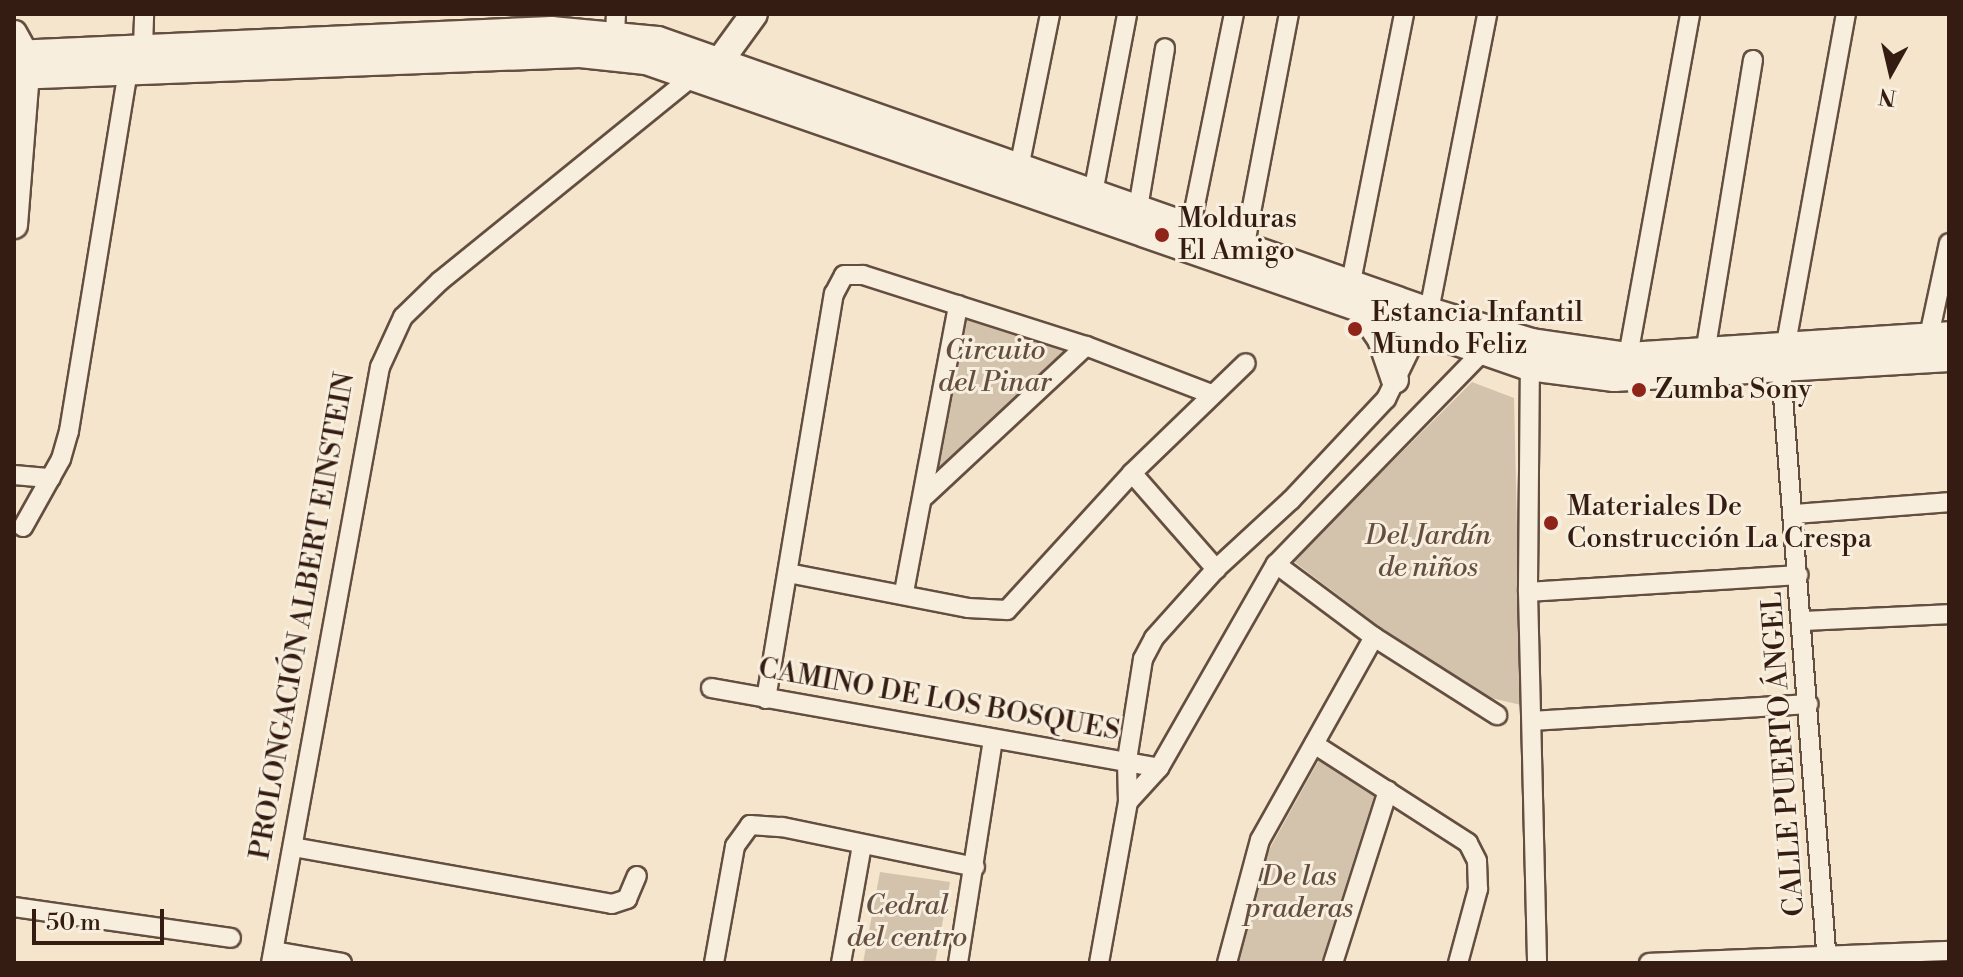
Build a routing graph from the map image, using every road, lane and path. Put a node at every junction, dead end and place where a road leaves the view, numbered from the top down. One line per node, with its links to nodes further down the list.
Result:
1 (144, 14): 13 (street)
2 (1050, 14): 20 (street)
3 (1127, 14): 21 (street)
4 (1234, 14): 24 (street)
5 (1289, 14): 26 (street)
6 (1404, 14): 27 (street)
7 (1487, 14): 29 (street)
8 (1690, 14): 36 (street)
9 (1846, 14): 38 (street, CALLE PUERTO ÁNGEL)
10 (751, 16): 16 (main road, PROLONGACIÓN ALBERT EINSTEIN)
11 (550, 22): 12 (main road); 13 (main road)
12 (616, 24): 16 (main road)
13 (143, 47): 14 (main road)
14 (18, 48): 18 (main road); 23 (main road)
15 (1165, 48): 22 (street)
16 (722, 58): 19 (main road, PROLONGACIÓN ALBERT EINSTEIN); 20 (main road)
17 (1753, 60): 34 (street)
18 (128, 71): 19 (main road); 44 (street)
19 (694, 75): 27 (main road); 72 (street, PROLONGACIÓN ALBERT EINSTEIN)
20 (1019, 168): 21 (main road)
21 (1093, 193): 22 (main road)
22 (1138, 208): 24 (main road)
23 (14, 225)
24 (1191, 225): 26 (main road)
25 (1949, 243): 31 (street)
26 (1245, 244): 27 (main road)
27 (1355, 293): 29 (main road); 40 (main road)
28 (958, 305): 32 (street); 45 (street); 53 (street)
29 (1425, 320): 30 (main road); 33 (main road); 40 (street)
30 (1500, 334): 33 (street); 35 (main road)
31 (1939, 335): 38 (main road)
32 (1086, 346): 41 (street); 45 (street)
33 (1481, 353): 35 (main road); 49 (street)
34 (1705, 353): 36 (main road); 38 (main road)
35 (1530, 355): 36 (main road); 38 (main road); 56 (street)
36 (1628, 356)
37 (1949, 358): 38 (main road)
38 (1782, 360): 48 (street, CALLE PUERTO ÁNGEL)
39 (1246, 363): 41 (street)
40 (1395, 380): 46 (street)
41 (1211, 394): 42 (street)
42 (1132, 473): 52 (street); 55 (street)
43 (14, 475): 44 (street)
44 (51, 478): 50 (street)
45 (925, 496): 55 (street)
46 (1291, 500): 49 (street); 52 (street)
47 (1949, 502): 48 (street)
48 (1794, 514): 54 (street, CALLE PUERTO ÁNGEL)
49 (1313, 522): 51 (street)
50 (23, 527)
51 (1276, 564): 59 (street); 68 (street)
52 (1216, 569): 67 (street)
53 (788, 573): 55 (street); 61 (street)
54 (1798, 575): 56 (street); 58 (street, CALLE PUERTO ÁNGEL)
55 (904, 592)
56 (1528, 592): 64 (street)
57 (1949, 614): 58 (street)
58 (1802, 621): 62 (street, CALLE PUERTO ÁNGEL)
59 (1374, 637): 63 (street); 66 (street)
60 (711, 688): 61 (street, CAMINO DE LOS BOSQUES)
61 (766, 699): 65 (street, CAMINO DE LOS BOSQUES)
62 (1808, 704): 64 (street); 79 (street, CALLE PUERTO ÁNGEL)
63 (1497, 715)
64 (1532, 721): 88 (street)
65 (993, 739): 67 (street, CAMINO DE LOS BOSQUES); 73 (street)
66 (1314, 744): 69 (street); 85 (street)
67 (1127, 760): 68 (street, CAMINO DE LOS BOSQUES); 70 (street)
68 (1159, 768): 70 (street)
69 (1388, 791): 86 (street); 87 (street)
70 (1128, 802): 84 (street)
71 (862, 845): 73 (street); 81 (street); 82 (street)
72 (293, 847): 74 (street); 78 (street, PROLONGACIÓN ALBERT EINSTEIN)
73 (975, 867): 83 (street)
74 (637, 876)
75 (14, 907): 76 (street)
76 (231, 938)
77 (1949, 951): 79 (street)
78 (272, 957): 80 (street)
79 (1827, 960): 89 (street)
80 (342, 963)
81 (714, 963)
82 (841, 963)
83 (958, 963)
84 (1099, 963)
85 (1227, 963)
86 (1333, 963)
87 (1458, 963)
88 (1537, 963)
89 (1649, 963)

